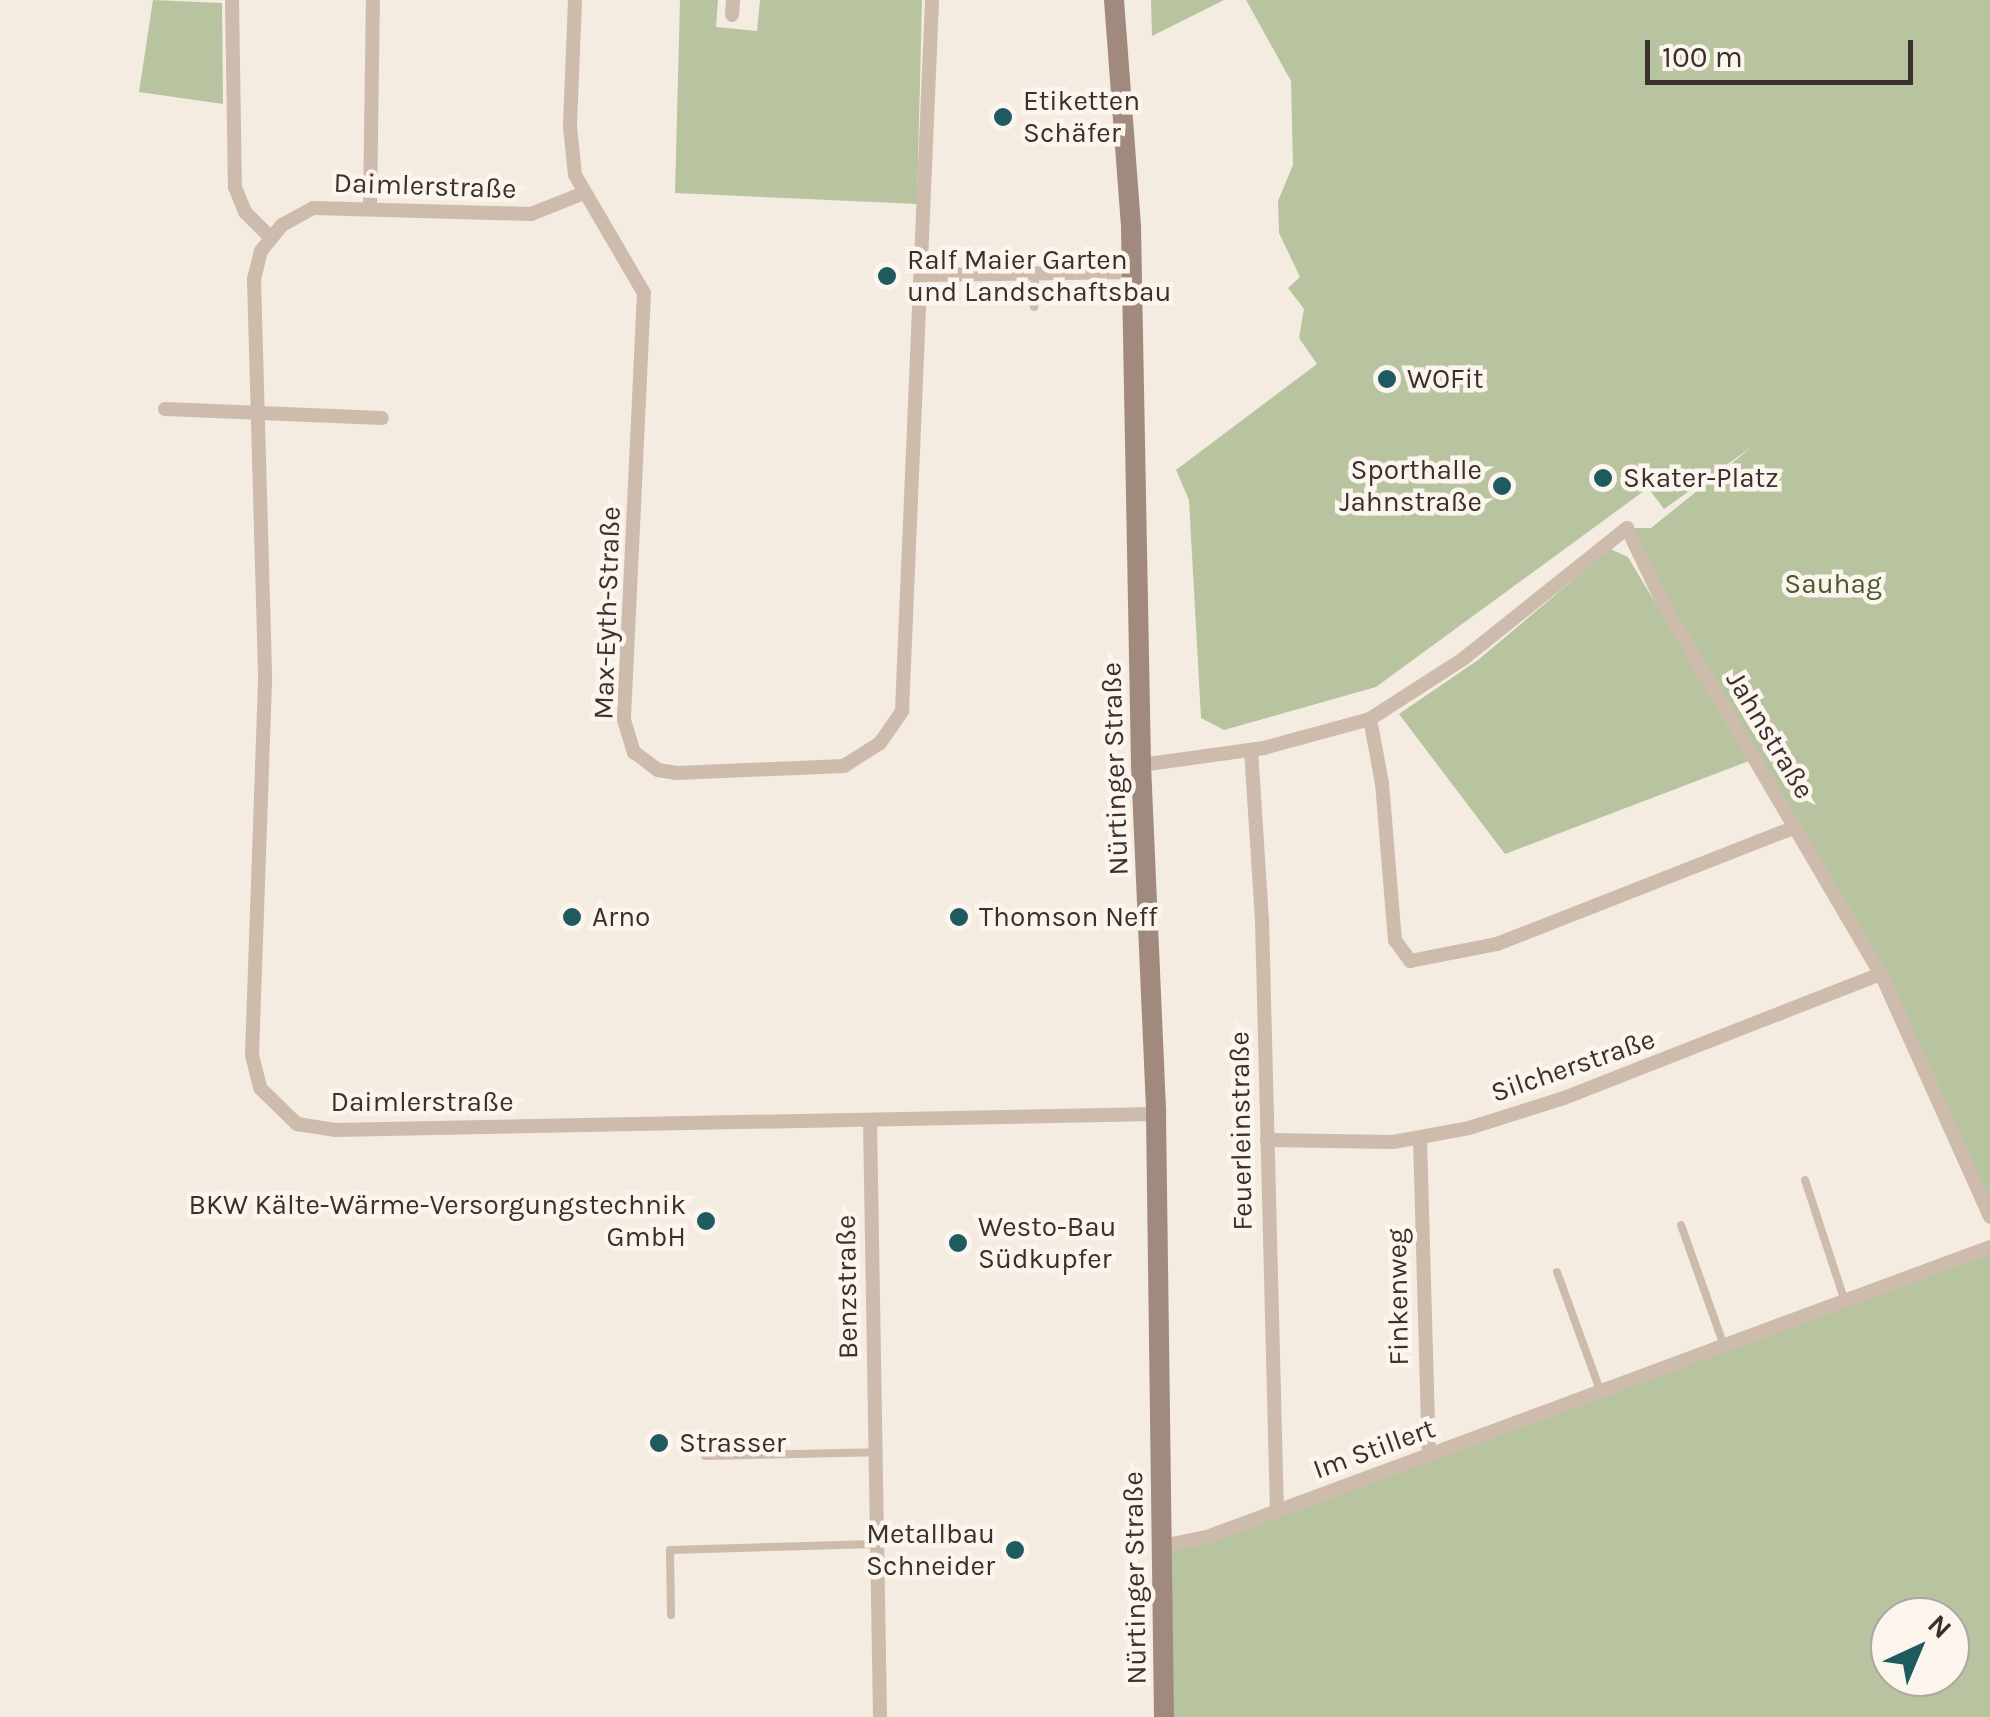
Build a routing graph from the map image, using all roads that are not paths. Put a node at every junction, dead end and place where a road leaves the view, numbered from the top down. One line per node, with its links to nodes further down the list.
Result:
1 (232, 0): 8 (street)
2 (372, 0): 7 (street)
3 (576, 0): 6 (street, Max-Eyth-Straße)
4 (932, 0): 11 (street, Max-Eyth-Straße)
5 (1114, 0): 9 (main road, Nürtinger Straße)
6 (584, 193): 7 (street, Daimlerstraße); 11 (street, Max-Eyth-Straße)
7 (370, 207): 8 (street, Daimlerstraße)
8 (269, 236): 14 (street, Daimlerstraße)
9 (1131, 272): 10 (street); 18 (main road, Nürtinger Straße)
10 (1035, 274): 11 (street); 12 (lane)
11 (923, 275)
12 (1034, 307)
13 (165, 408): 14 (street)
14 (260, 413): 15 (street); 28 (street, Daimlerstraße)
15 (382, 418)
16 (1370, 720): 17 (street, Jahnstraße); 19 (street, Jahnstraße); 19 (street, Jahnstraße)
17 (1251, 750): 18 (street, Jahnstraße); 30 (street, Feuerleinstraße)
18 (1141, 766): 24 (main road, Nürtinger Straße)
19 (1796, 828): 20 (street)
20 (1881, 974): 29 (street, Silcherstraße); 32 (street)
21 (618, 1108): 27 (lane)
22 (648, 1108): 26 (lane)
23 (471, 1112): 28 (lane)
24 (1156, 1114): 25 (street, Daimlerstraße); 44 (main road, Nürtinger Straße)
25 (870, 1120): 26 (street, Daimlerstraße); 39 (street, Benzstraße)
26 (648, 1124): 27 (street, Daimlerstraße)
27 (618, 1125): 28 (street, Daimlerstraße)
28 (471, 1128)
29 (1420, 1139): 30 (street, Silcherstraße); 40 (street, Finkenweg)
30 (1267, 1140): 42 (street, Feuerleinstraße)
31 (1804, 1180): 36 (lane)
32 (1990, 1217)
33 (1681, 1225): 37 (lane)
34 (1990, 1247): 36 (street, Im Stillert)
35 (1557, 1272): 38 (lane)
36 (1845, 1302): 37 (street, Im Stillert)
37 (1724, 1346): 38 (street, Im Stillert)
38 (1601, 1394): 40 (street, Im Stillert)
39 (874, 1452): 41 (lane); 43 (street, Benzstraße)
40 (1429, 1455): 42 (street, Im Stillert)
41 (705, 1456)
42 (1277, 1511): 44 (street, Im Stillert)
43 (876, 1544): 45 (lane); 46 (street, Benzstraße)
44 (1162, 1546): 47 (main road, Nürtinger Straße)
45 (671, 1615)
46 (880, 1717)
47 (1164, 1717)

